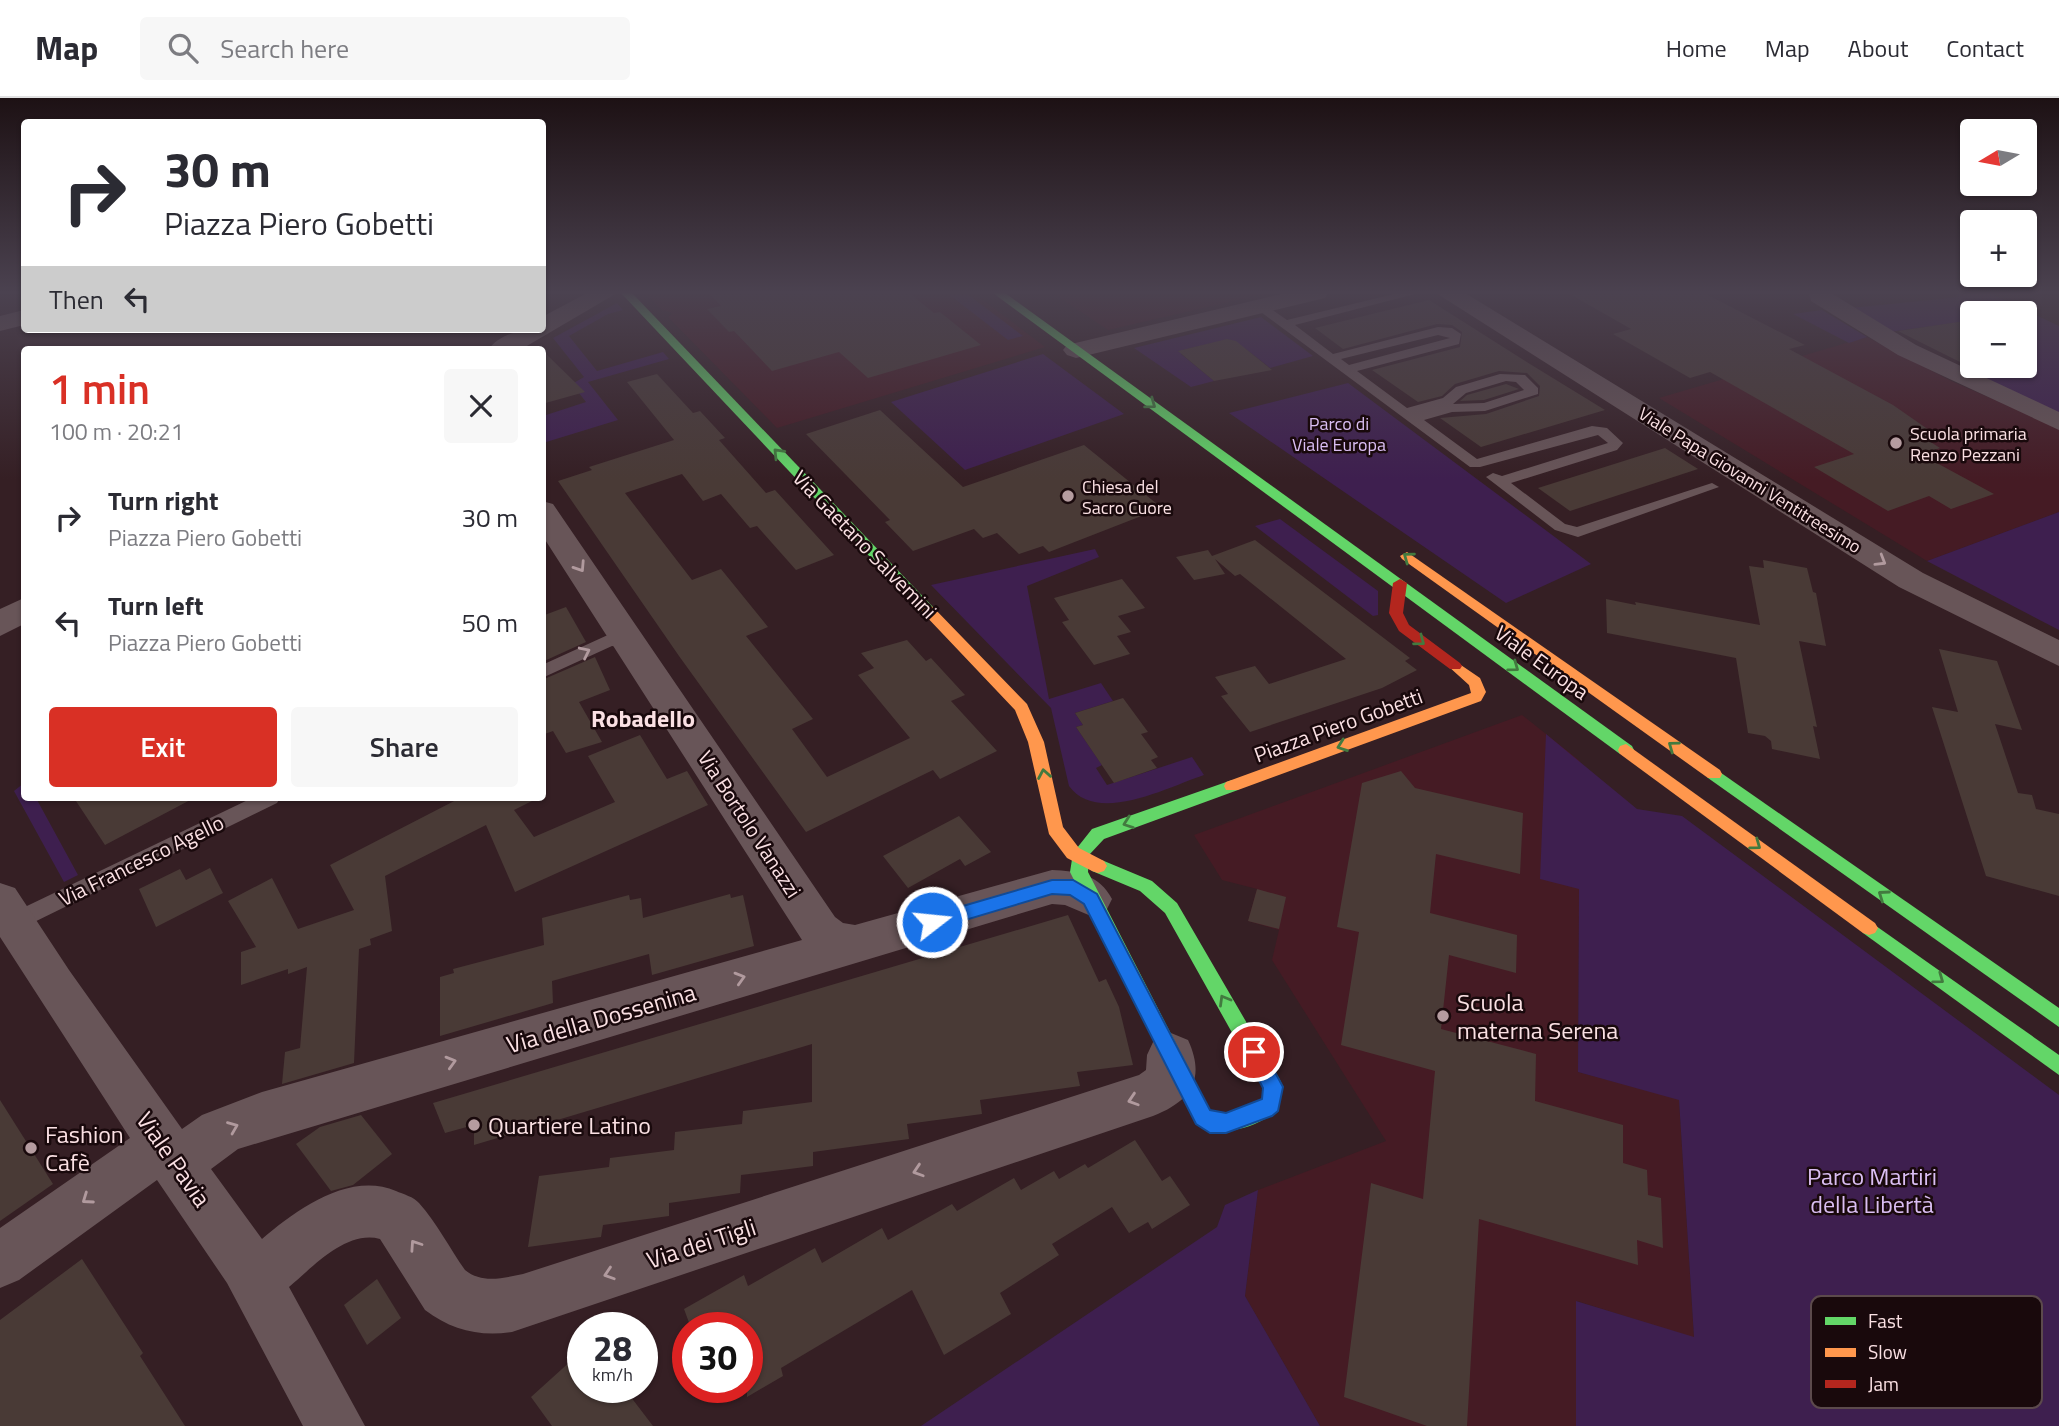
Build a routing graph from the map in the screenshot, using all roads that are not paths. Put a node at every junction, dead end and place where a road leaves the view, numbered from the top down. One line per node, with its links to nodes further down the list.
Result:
1 (685, 355): 24 (street, Via Gaetano Salvemini, one-way to 1)
2 (1109, 355): 17 (street, Viale Europa, one-way to 17)
3 (1327, 355): 8 (lane)
4 (1343, 355): 8 (lane)
5 (1402, 355): 9 (lane)
6 (1548, 355): 21 (street, Viale Papa Giovanni Ventitreesimo, one-way to 21)
7 (1917, 355): 11 (street)
8 (1331, 358): 9 (lane)
9 (1346, 370): 10 (lane)
10 (1409, 416): 10 (lane); 12 (lane)
11 (2059, 422)
12 (1475, 464): 13 (lane); 13 (lane)
13 (1499, 482): 14 (lane)
14 (1712, 487)
15 (546, 516): 20 (street, Via Bortolo Vanazzi, one-way to 20)
16 (1392, 545): 29 (street, Viale Europa, one-way to 16)
17 (1400, 583): 24 (street, Piazza Piero Gobetti, one-way to 24); 31 (street, Viale Europa, one-way to 31)
18 (21, 611): 19 (street)
19 (0, 624)
20 (630, 642): 22 (lane, one-way to 20); 28 (street, Via Bortolo Vanazzi)
21 (2059, 654)
22 (546, 670)
23 (263, 801): 27 (lane, Via Francesco Agello)
24 (1072, 838): 25 (street); 26 (street); 30 (street, one-way to 24)
25 (1034, 892): 26 (street, Via della Dossenina); 28 (street, Via della Dossenina)
26 (1091, 899): 30 (street)
27 (6, 912): 32 (street, Viale Pavia)
28 (856, 944): 32 (street, Via della Dossenina, one-way to 28)
29 (2059, 1019)
30 (1171, 1055): 34 (street, Via dei Tigli, one-way to 34)
31 (2059, 1066)
32 (169, 1154): 33 (street, Via della Dossenina, one-way to 33); 34 (street, Viale Pavia)
33 (0, 1261)
34 (255, 1281): 35 (street, Viale Pavia)
35 (335, 1426)

